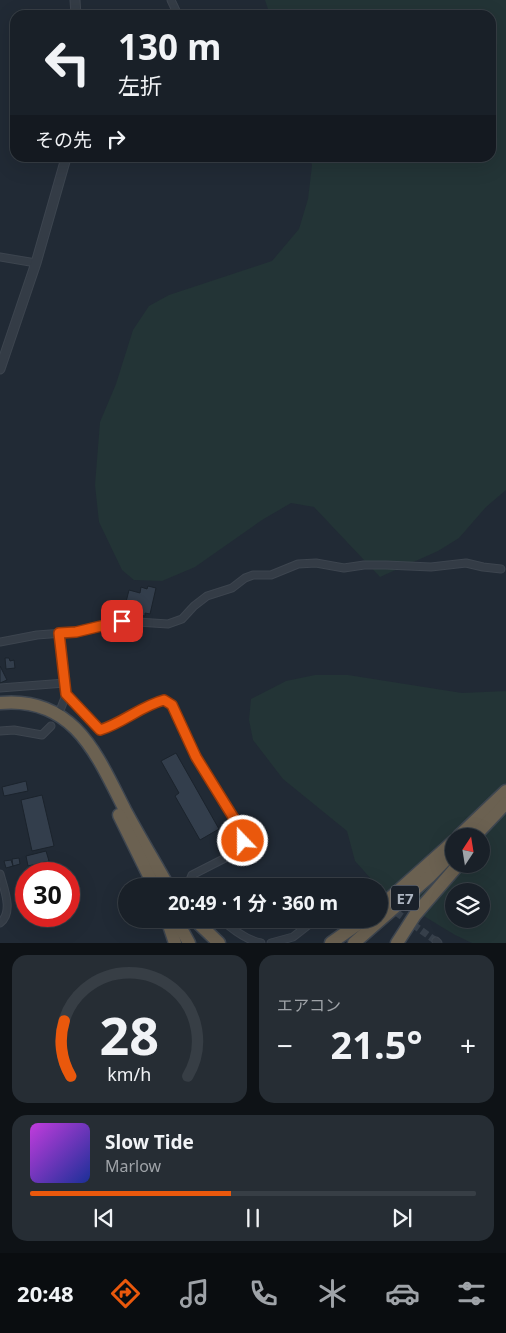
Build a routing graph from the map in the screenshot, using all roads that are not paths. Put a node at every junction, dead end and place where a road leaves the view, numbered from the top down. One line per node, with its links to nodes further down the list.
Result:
1 (65, 162): 3 (street)
2 (0, 258): 3 (street)
3 (36, 263): 4 (street)
4 (0, 369)
5 (501, 569): 6 (street)
6 (59, 633): 7 (street); 8 (street)
7 (0, 642)
8 (64, 683): 9 (street); 10 (street)
9 (0, 688)
10 (66, 694): 12 (street); 33 (street)
11 (0, 703): 32 (highway)
12 (61, 708)
13 (0, 711): 27 (highway)
14 (51, 726): 15 (street)
15 (0, 731)
16 (506, 791): 20 (highway)
17 (506, 796): 21 (highway)
18 (506, 803): 22 (highway)
19 (506, 808): 23 (highway)
20 (467, 828)
21 (476, 828)
22 (483, 828)
23 (489, 828)
24 (445, 849): 34 (highway)
25 (445, 860): 50 (highway, E7)
26 (445, 867): 51 (highway, E7)
27 (147, 869): 30 (highway); 31 (highway)
28 (451, 873): 52 (highway)
29 (0, 874): 35 (street)
30 (151, 878)
31 (153, 878)
32 (164, 878)
33 (191, 878)
34 (388, 900)
35 (0, 923)
36 (170, 928): 43 (highway)
37 (181, 928): 44 (highway)
38 (190, 928): 45 (highway)
39 (203, 928): 46 (highway)
40 (231, 928): 47 (street)
41 (304, 928): 48 (street)
42 (352, 928): 49 (highway)
43 (175, 943)
44 (189, 943)
45 (198, 943)
46 (219, 943)
47 (262, 943)
48 (271, 943)
49 (331, 943)
50 (354, 943)
51 (361, 943)
52 (397, 943)

